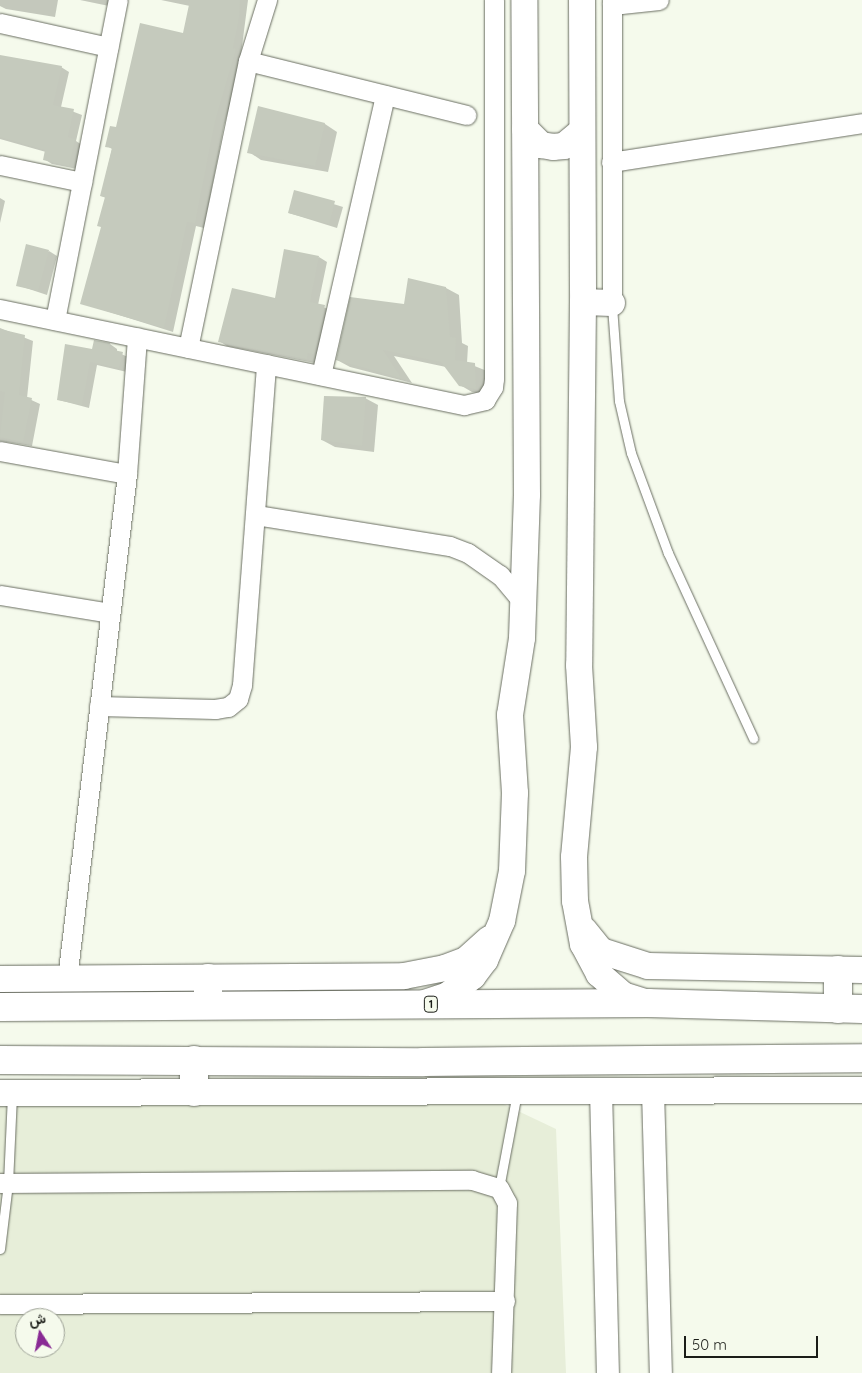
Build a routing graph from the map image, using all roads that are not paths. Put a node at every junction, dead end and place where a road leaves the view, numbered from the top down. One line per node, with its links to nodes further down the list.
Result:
1 (118, 0): 9 (street)
2 (267, 0): 10 (street)
3 (494, 0): 26 (street)
4 (524, 0): 14 (main road)
5 (582, 0): 15 (main road)
6 (659, 0): 7 (street)
7 (612, 2): 16 (street)
8 (0, 23): 9 (street)
9 (108, 46): 18 (street)
10 (248, 62): 11 (street); 24 (street)
11 (386, 95): 12 (street); 26 (street)
12 (466, 115)
13 (862, 123): 16 (street)
14 (525, 129): 15 (main road); 31 (main road)
15 (582, 131): 19 (main road)
16 (611, 162): 20 (street)
17 (0, 165): 18 (street)
18 (82, 182): 22 (street)
19 (583, 302): 20 (main road); 35 (main road)
20 (612, 304): 34 (lane)
21 (0, 309): 22 (street)
22 (55, 320): 23 (street)
23 (137, 337): 24 (street); 28 (street)
24 (188, 348): 25 (street)
25 (266, 364): 26 (street); 29 (street)
26 (321, 375)
27 (0, 451): 28 (street)
28 (127, 474): 32 (street)
29 (256, 515): 31 (street); 33 (street)
30 (0, 595): 32 (street)
31 (524, 604): 36 (main road)
32 (110, 613): 33 (street)
33 (99, 706): 40 (street)
34 (753, 738)
35 (578, 917): 37 (main road); 41 (main road)
36 (500, 925): 38 (main road); 42 (main road)
37 (850, 970): 45 (highway)
38 (208, 978): 40 (main road); 43 (highway)
39 (0, 979): 40 (main road)
40 (67, 979)
41 (648, 1003): 42 (highway, 1); 45 (highway, 1)
42 (418, 1004): 43 (highway, 1)
43 (208, 1005): 44 (highway, 1)
44 (0, 1007)
45 (850, 1009)
46 (862, 1058): 48 (highway)
47 (0, 1060): 48 (highway)
48 (194, 1060): 53 (highway)
49 (517, 1090): 50 (main road); 53 (main road); 56 (lane)
50 (601, 1090): 52 (main road); 61 (street)
51 (862, 1090): 52 (main road)
52 (654, 1091): 62 (street)
53 (194, 1092): 54 (main road)
54 (6, 1093): 55 (lane)
55 (4, 1183): 56 (street); 57 (lane)
56 (499, 1188): 58 (street)
57 (0, 1248)
58 (505, 1302): 59 (street); 60 (street)
59 (0, 1304)
60 (501, 1373)
61 (608, 1373)
62 (661, 1373)

